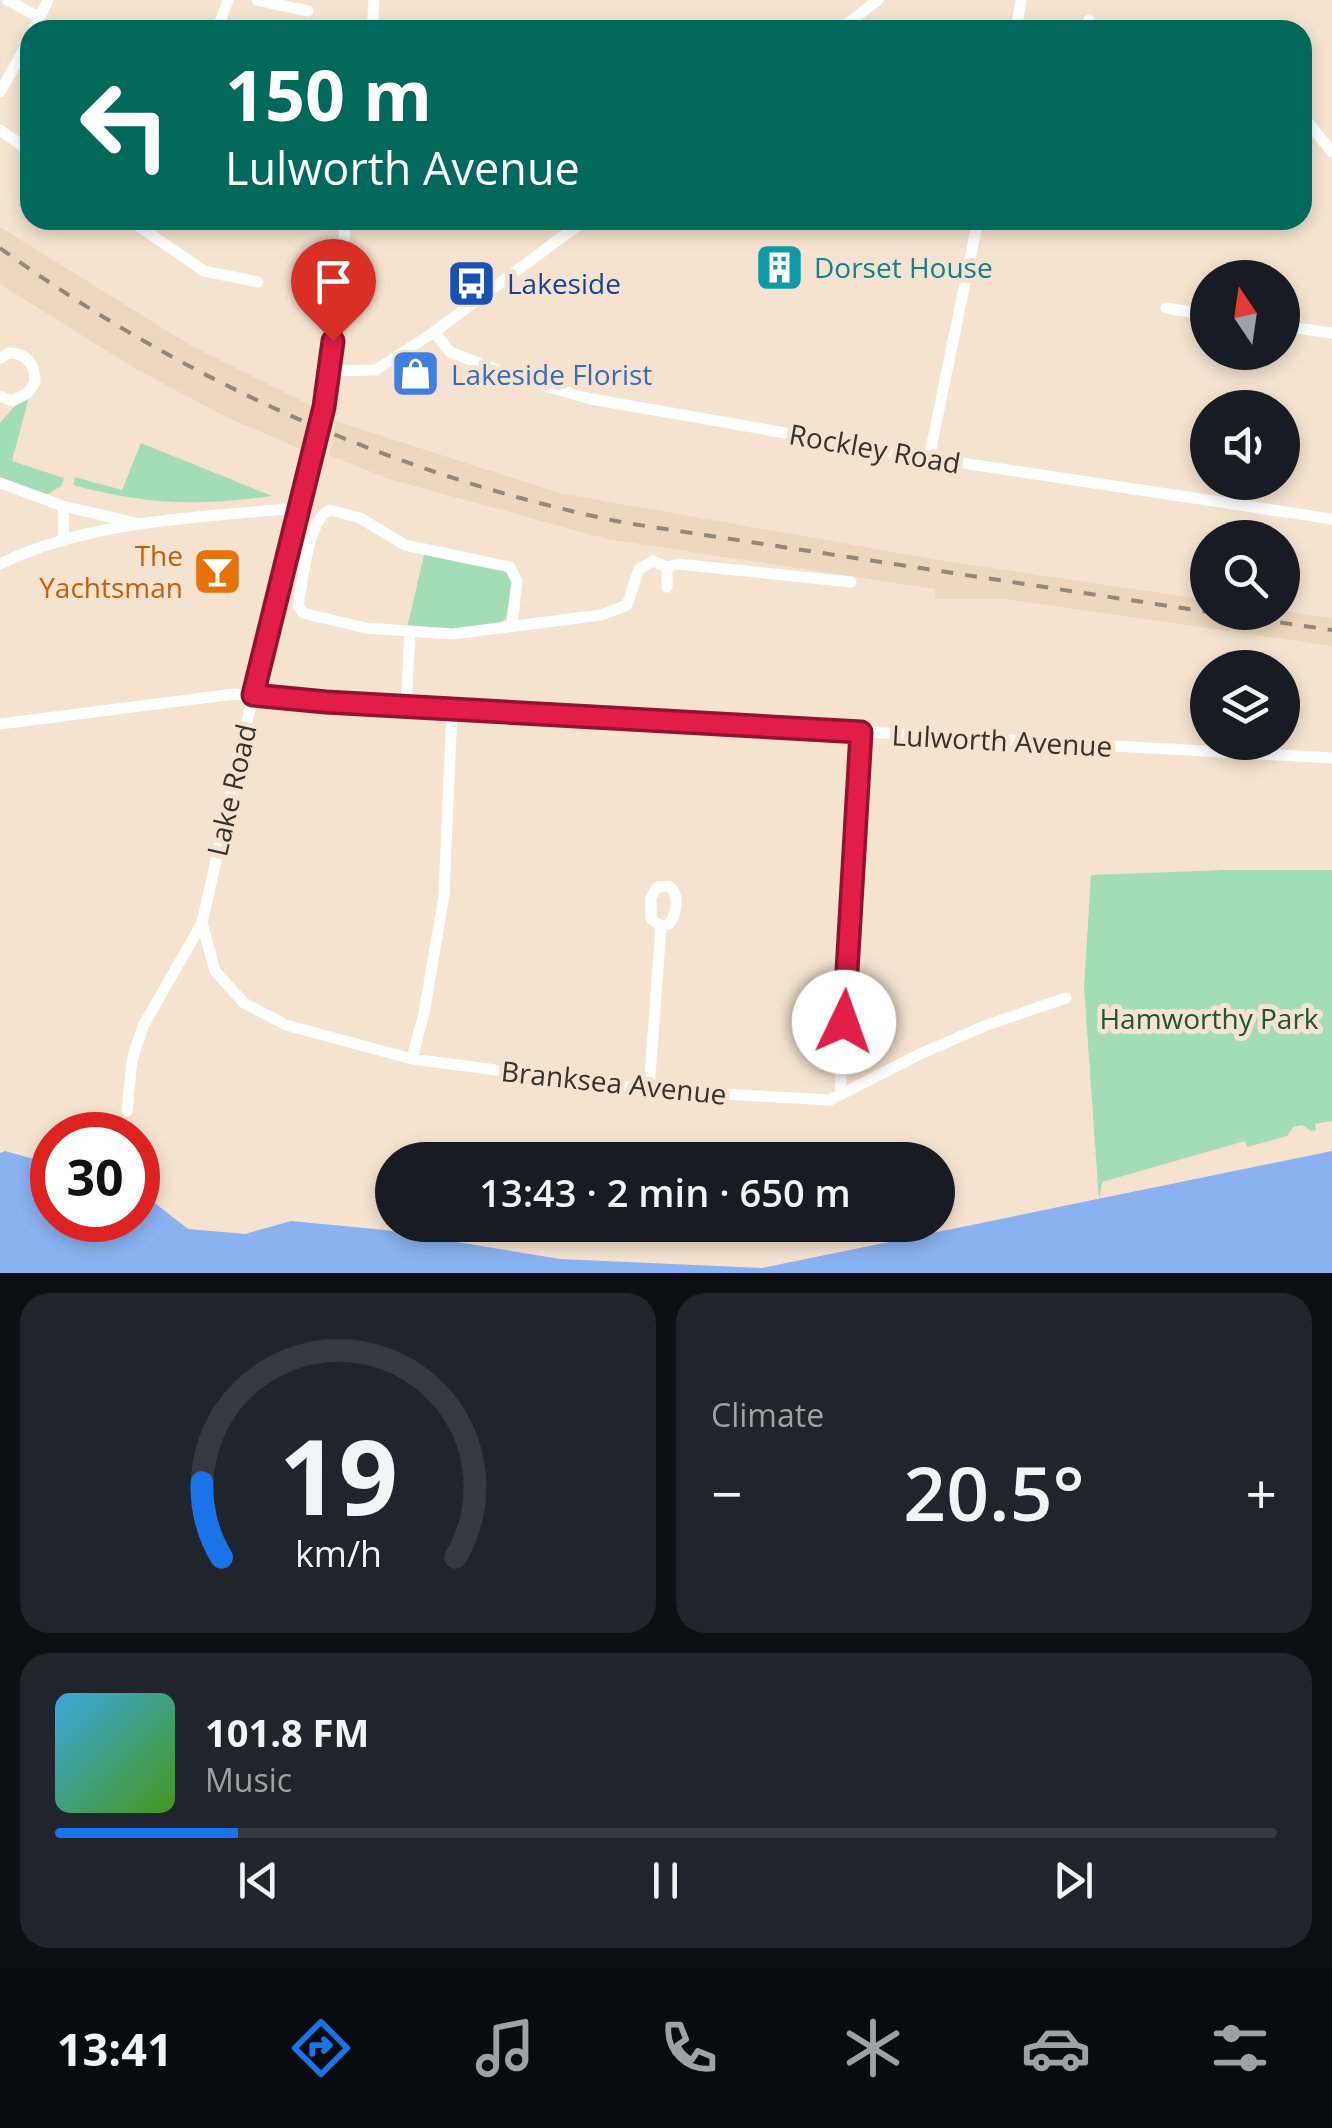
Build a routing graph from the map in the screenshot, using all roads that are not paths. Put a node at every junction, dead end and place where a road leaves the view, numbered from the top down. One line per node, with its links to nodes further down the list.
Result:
1 (7, 0): 6 (street)
2 (48, 0): 6 (street)
3 (258, 0): 5 (street)
4 (878, 0): 8 (street)
5 (299, 6)
6 (38, 17): 7 (street)
7 (37, 20)
8 (852, 20)
9 (20, 58): 10 (street)
10 (0, 92)
11 (1312, 127): 12 (street)
12 (1332, 152)
13 (145, 230): 17 (street)
14 (345, 230): 25 (street, Lake Road)
15 (572, 230): 22 (street)
16 (976, 230): 27 (street)
17 (148, 232): 18 (street)
18 (258, 282)
19 (1166, 308): 20 (street)
20 (1190, 311)
21 (1300, 329): 23 (street)
22 (434, 332): 25 (street); 27 (street, Rockley Road)
23 (1332, 333)
24 (1, 354): 26 (street)
25 (330, 371): 30 (street, Lake Road)
26 (2, 400)
27 (929, 458): 31 (street, Rockley Road)
28 (0, 483): 29 (street)
29 (63, 506): 32 (street); 33 (street)
30 (300, 508): 32 (street); 40 (street, Lake Road)
31 (1332, 519)
32 (146, 525): 33 (street)
33 (64, 540): 34 (street)
34 (0, 564)
35 (666, 567): 36 (street); 37 (street); 38 (street)
36 (851, 582)
37 (667, 587)
38 (512, 626): 39 (street); 39 (street)
39 (410, 633): 41 (street)
40 (253, 695): 41 (street, Lulworth Avenue); 43 (street, Lulworth Avenue); 46 (street, Lake Road)
41 (406, 705): 42 (street, Lulworth Avenue)
42 (452, 709): 44 (street, Lulworth Avenue); 49 (street)
43 (0, 724)
44 (861, 732): 45 (street, Lulworth Avenue); 51 (street)
45 (1332, 758)
46 (202, 923): 49 (street, Branksea Avenue); 52 (street, Lake Road)
47 (661, 926): 50 (street)
48 (1066, 998): 51 (street, Branksea Avenue)
49 (412, 1059): 50 (street, Branksea Avenue)
50 (649, 1090): 51 (street, Branksea Avenue)
51 (840, 1095)
52 (127, 1111)

